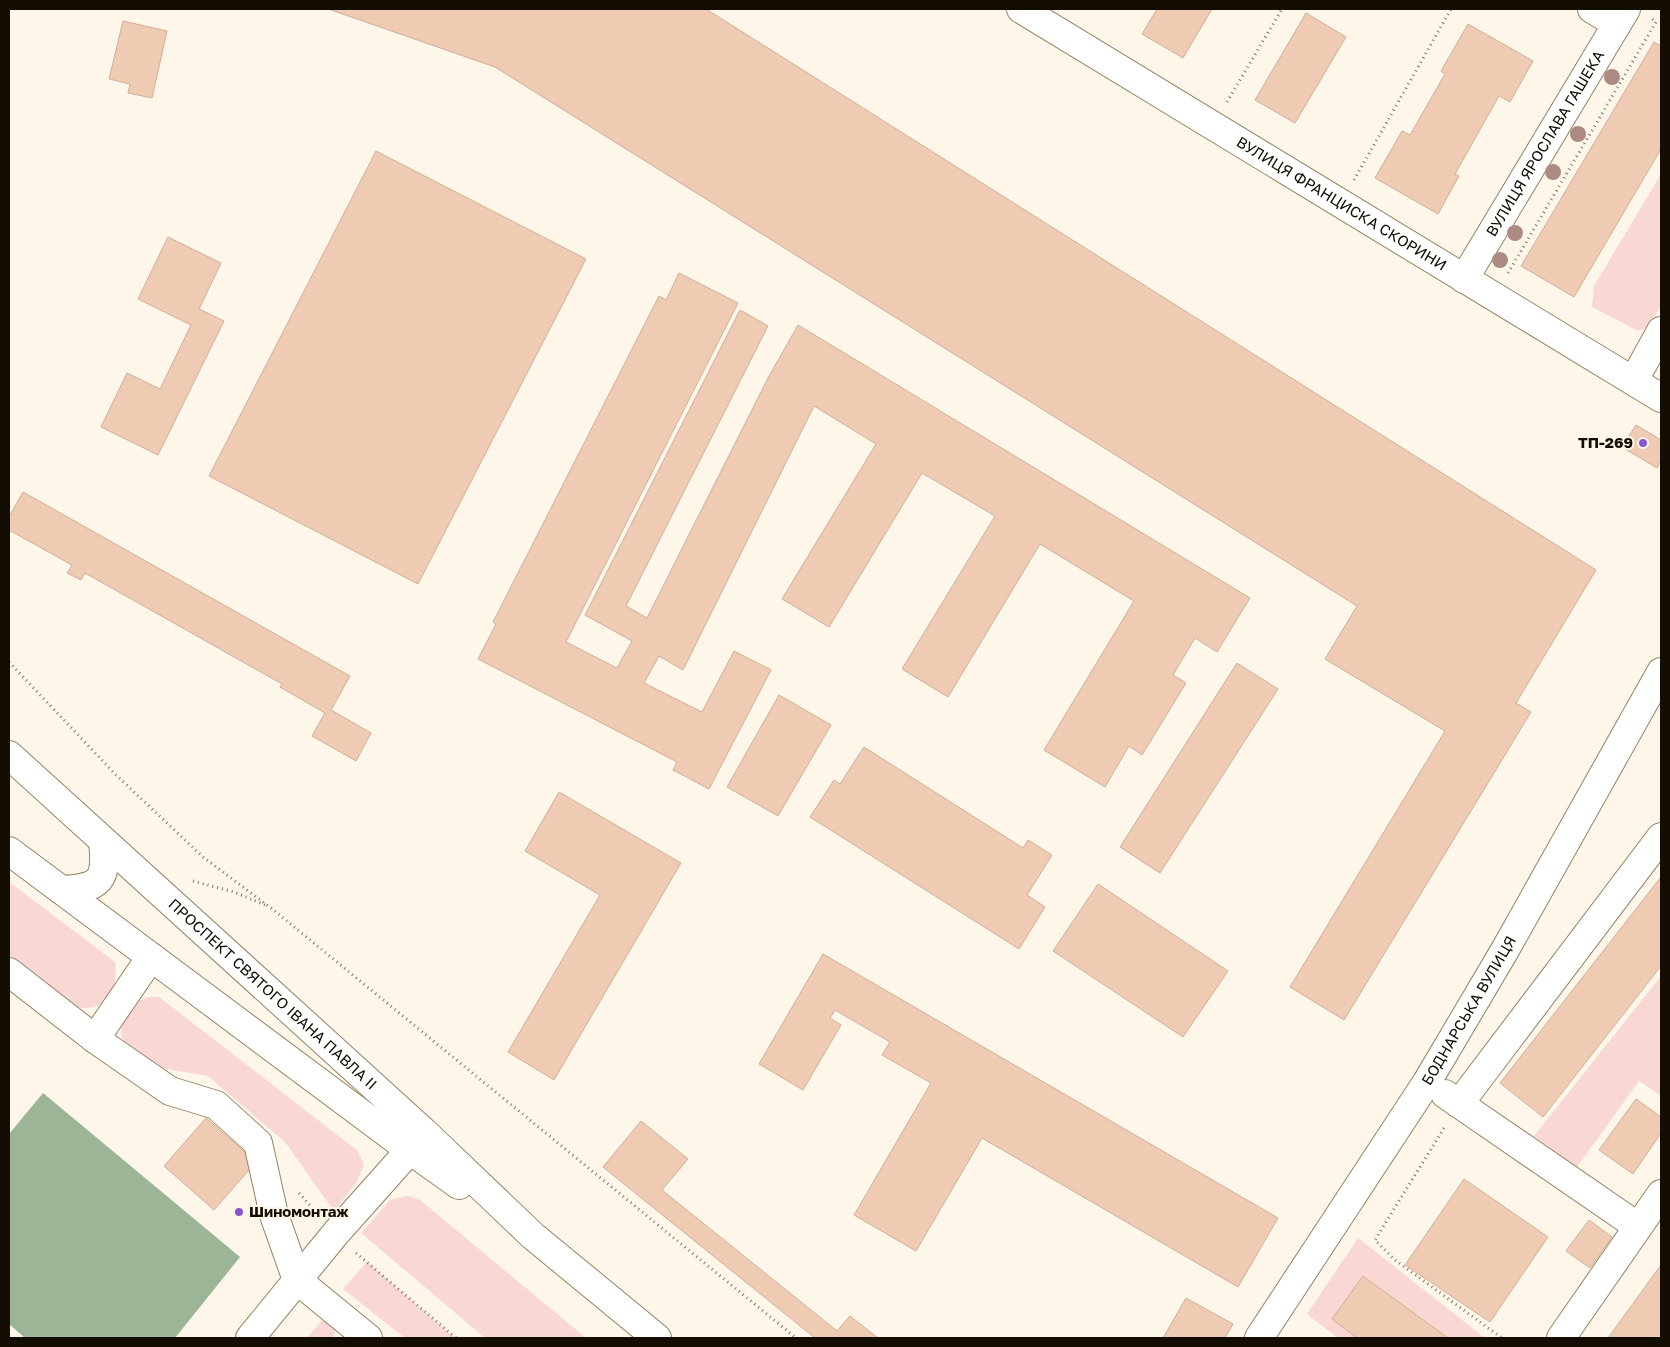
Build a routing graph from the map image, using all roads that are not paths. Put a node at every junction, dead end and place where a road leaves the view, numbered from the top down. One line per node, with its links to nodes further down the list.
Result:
1 (1021, 9): 4 (street, ВУЛИЦЯ ФРАНЦИСКА СКОРИНИ)
2 (1592, 9): 3 (street)
3 (1621, 16): 4 (street, ВУЛИЦЯ ЯРОСЛАВА ГАШЕКА)
4 (1464, 279): 6 (street, ВУЛИЦЯ ФРАНЦИСКА СКОРИНИ)
5 (1661, 331): 6 (street)
6 (1634, 380): 7 (street, ВУЛИЦЯ ФРАНЦИСКА СКОРИНИ)
7 (1661, 398)
8 (1661, 672): 17 (street, БОДНАРСЬКА ВУЛИЦЯ)
9 (9, 755): 11 (street, ПРОСПЕКТ СВЯТОГО ІВАНА ПАВЛА II)
10 (1661, 837): 18 (street)
11 (103, 841): 13 (street); 22 (street, ПРОСПЕКТ СВЯТОГО ІВАНА ПАВЛА II)
12 (9, 851): 13 (street, ПРОСПЕКТ СВЯТОГО ІВАНА ПАВЛА II)
13 (62, 890): 14 (street, ПРОСПЕКТ СВЯТОГО ІВАНА ПАВЛА II)
14 (151, 957): 16 (street); 19 (street, ПРОСПЕКТ СВЯТОГО ІВАНА ПАВЛА II)
15 (9, 972): 16 (street)
16 (95, 1039): 23 (street)
17 (1427, 1082): 18 (street); 27 (street, БОДНАРСЬКА ВУЛИЦЯ)
18 (1459, 1104): 21 (street)
19 (410, 1150): 22 (street, ПРОСПЕКТ СВЯТОГО ІВАНА ПАВЛА II); 23 (street)
20 (1661, 1194): 21 (street)
21 (1637, 1226): 28 (street)
22 (534, 1236): 26 (street, ПРОСПЕКТ СВЯТОГО ІВАНА ПАВЛА II)
23 (297, 1280): 24 (street); 25 (street)
24 (250, 1338)
25 (368, 1338)
26 (657, 1338)
27 (1259, 1338)
28 (1561, 1338)

